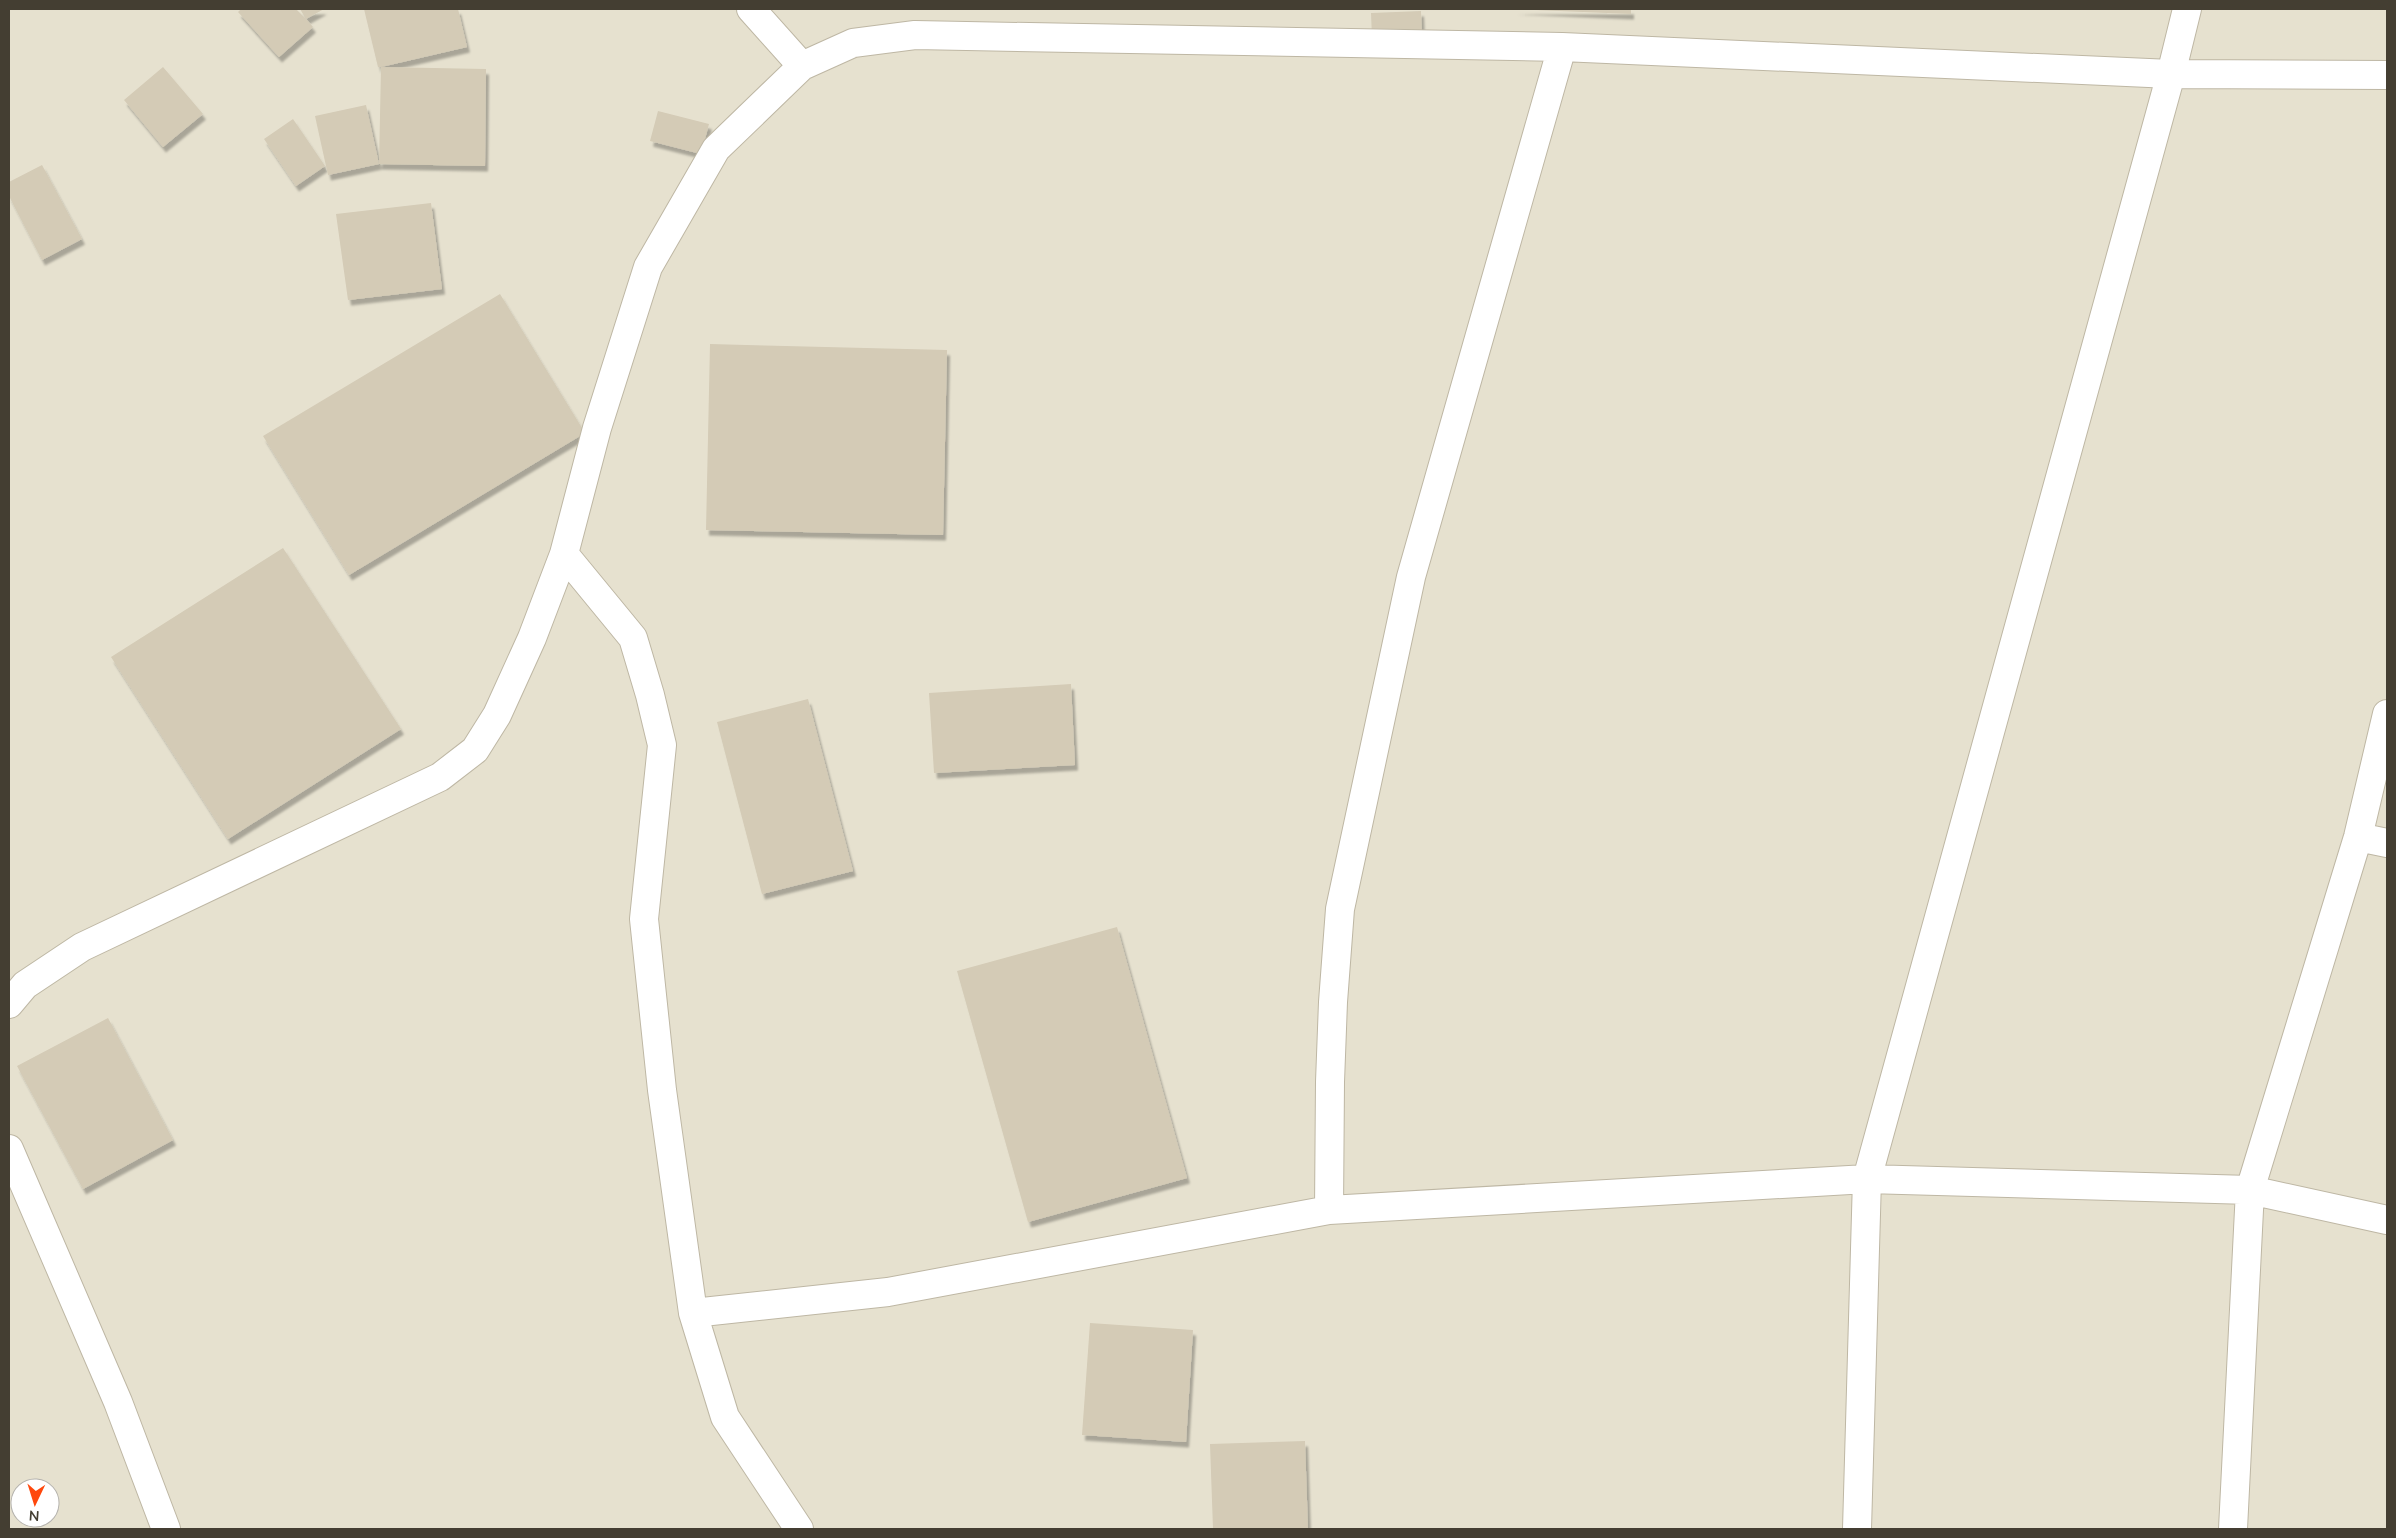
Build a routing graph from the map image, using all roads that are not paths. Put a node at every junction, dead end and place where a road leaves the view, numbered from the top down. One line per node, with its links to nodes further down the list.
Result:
1 (751, 9): 4 (street)
2 (2187, 9): 5 (street)
3 (1562, 48): 4 (street); 5 (street); 15 (street)
4 (802, 66): 7 (street)
5 (2171, 74): 6 (street); 13 (street)
6 (2387, 75)
7 (564, 554): 11 (street); 17 (street)
8 (2387, 714): 9 (street)
9 (2358, 837): 10 (street); 14 (street)
10 (2387, 843)
11 (9, 1004)
12 (9, 1149): 18 (street)
13 (1866, 1179): 14 (street); 15 (street); 20 (street)
14 (2250, 1190): 16 (street); 21 (street)
15 (1329, 1210): 17 (street)
16 (2387, 1220)
17 (693, 1313): 19 (street)
18 (166, 1529)
19 (799, 1529)
20 (1857, 1529)
21 (2233, 1529)

